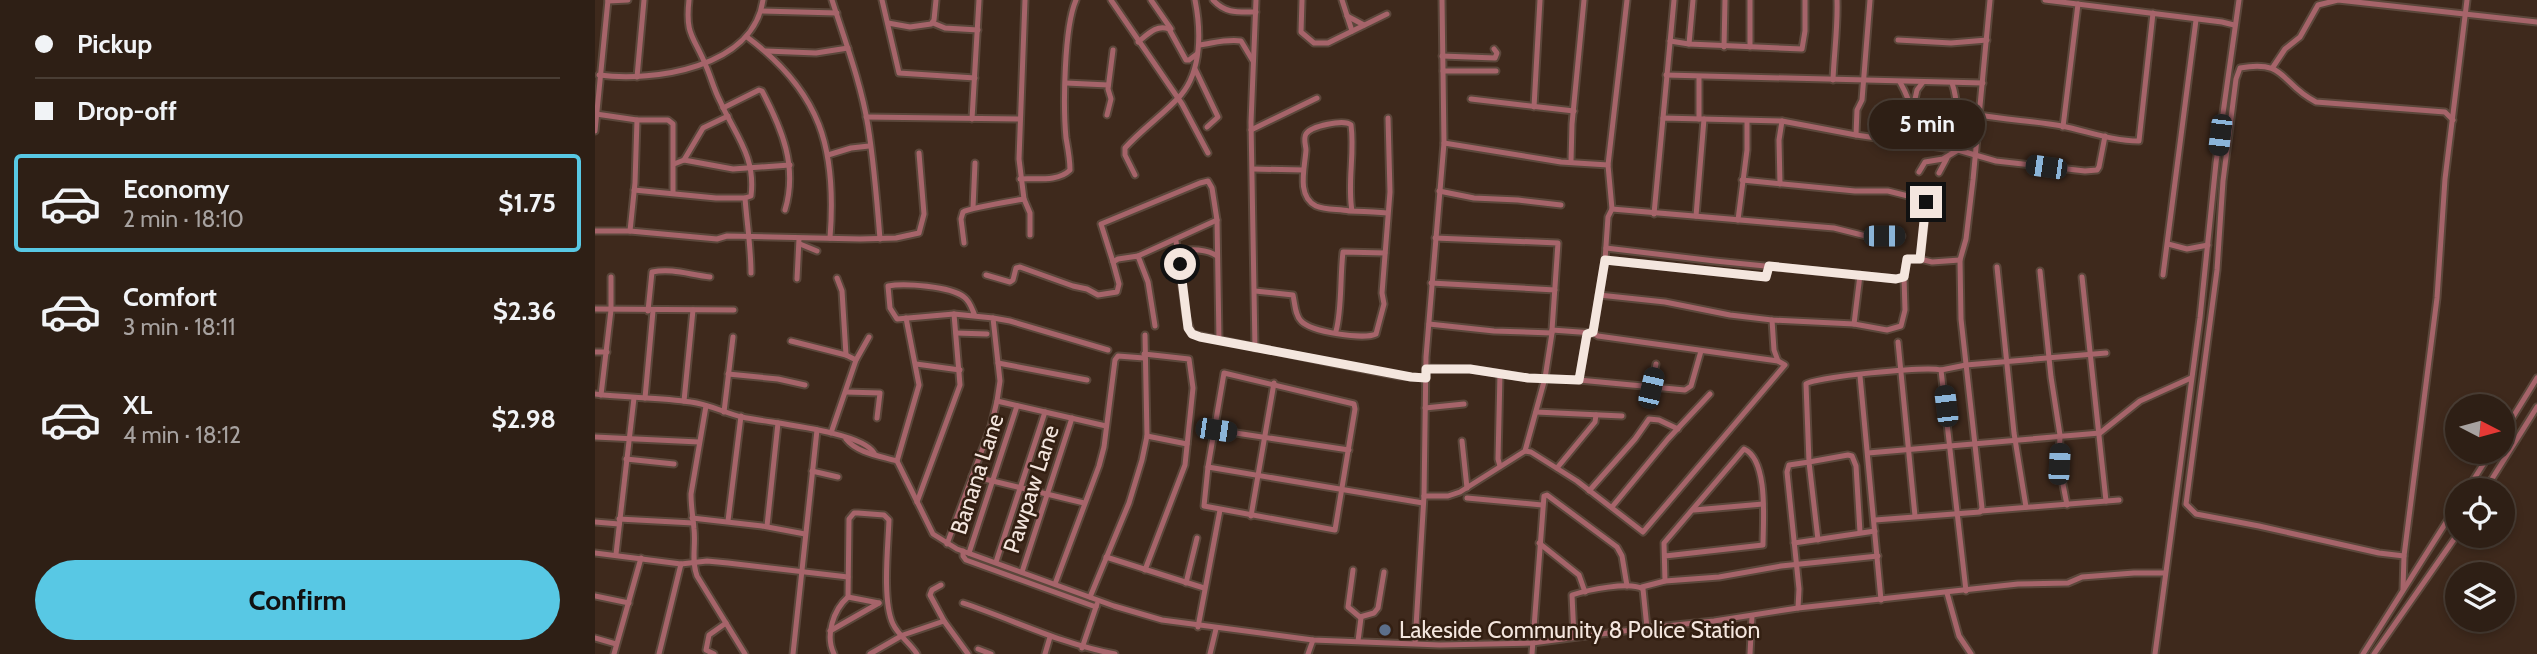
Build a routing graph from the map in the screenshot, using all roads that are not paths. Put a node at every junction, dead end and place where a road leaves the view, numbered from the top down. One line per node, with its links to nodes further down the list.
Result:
1 (628, 0): 32 (street)
2 (644, 0): 76 (street)
3 (689, 0): 68 (street)
4 (763, 0): 36 (street)
5 (832, 0): 38 (street)
6 (936, 0): 46 (street)
7 (979, 0): 49 (street)
8 (1025, 0): 101 (street)
9 (1076, 0): 82 (street)
10 (1111, 0): 55 (street)
11 (1151, 0): 66 (street)
12 (1195, 0): 57 (street)
13 (1213, 0): 37 (street)
14 (1256, 0): 37 (street)
15 (1302, 0): 50 (street)
16 (1342, 0): 42 (street)
17 (1442, 0): 65 (street)
18 (1540, 0): 90 (street)
19 (1584, 0): 92 (street)
20 (1627, 0): 128 (street)
21 (1674, 0): 54 (street)
22 (1693, 0): 56 (street)
23 (1725, 0): 58 (street)
24 (1750, 0): 59 (street)
25 (1805, 0): 59 (street)
26 (1837, 0): 78 (street)
27 (1870, 0): 79 (street)
28 (1990, 0): 53 (street)
29 (2045, 0): 33 (street)
30 (2239, 0): 48 (street)
31 (2467, 0): 41 (street)
32 (608, 1): 73 (street)
33 (2059, 1): 35 (street)
34 (885, 2): 45 (street)
35 (2078, 4): 39 (street); 109 (street)
36 (761, 11): 38 (street); 51 (street)
37 (1256, 12): 67 (street)
38 (837, 13): 60 (street)
39 (2153, 13): 43 (street); 113 (street)
40 (1387, 14): 47 (street)
41 (2465, 14): 44 (street); 69 (street); 105 (street)
42 (1347, 16): 47 (street); 50 (street)
43 (2196, 20): 48 (street); 162 (street)
44 (2537, 22)
45 (887, 23): 46 (street); 77 (street)
46 (933, 23): 49 (street)
47 (1364, 25): 50 (street)
48 (2234, 25): 165 (street)
49 (978, 30): 77 (street)
50 (1352, 31)
51 (747, 37): 63 (street); 68 (street)
52 (1898, 40): 53 (street)
53 (1987, 40): 84 (street)
54 (1669, 41): 56 (street); 74 (street)
55 (1138, 42): 66 (street); 87 (street)
56 (1689, 44): 58 (street)
57 (1199, 45): 64 (street); 67 (street)
58 (1724, 47): 59 (street)
59 (1750, 47)
60 (848, 48): 63 (street); 98 (street)
61 (1494, 49): 65 (street)
62 (1113, 50): 85 (street)
63 (766, 51): 120 (street)
64 (1197, 54): 66 (street); 70 (street)
65 (1443, 56): 71 (street)
66 (1189, 60)
67 (1254, 62): 110 (street)
68 (706, 63): 76 (street); 91 (street)
69 (2273, 67): 105 (street); 349 (street)
70 (1195, 69): 87 (street); 108 (street)
71 (1443, 71): 72 (street); 115 (street)
72 (1496, 71)
73 (599, 75): 76 (street); 86 (street)
74 (1666, 75): 75 (street); 100 (street)
75 (1699, 77): 78 (street); 102 (street)
76 (637, 78)
77 (975, 78): 104 (street)
78 (1833, 80): 79 (street)
79 (1863, 80): 80 (street); 112 (street)
80 (1900, 82): 81 (street); 93 (street)
81 (1923, 82): 83 (street); 93 (street)
82 (1066, 83): 85 (street); 135 (street)
83 (1952, 83): 84 (street); 117 (street)
84 (1983, 83): 96 (street)
85 (1108, 85): 95 (street)
86 (596, 95): 94 (street)
87 (1177, 98): 119 (street); 134 (street)
88 (1317, 98): 110 (street)
89 (1471, 99): 90 (street)
90 (1534, 107): 92 (street)
91 (723, 108): 97 (street); 127 (street)
92 (1573, 111): 124 (street)
93 (1912, 111): 114 (street)
94 (596, 114): 103 (street); 111 (street)
95 (1107, 114)
96 (1979, 115): 109 (street); 121 (street)
97 (728, 116): 123 (street); 129 (street)
98 (866, 117): 104 (street); 116 (street)
99 (1388, 118): 148 (street)
100 (1663, 118): 102 (street); 149 (street)
101 (1020, 119): 104 (street); 135 (street)
102 (1702, 119): 106 (street); 150 (street)
103 (637, 120): 126 (street); 138 (street)
104 (972, 120)
105 (2453, 120): 349 (street)
106 (1747, 121): 107 (street); 136 (street)
107 (1782, 121): 112 (street); 137 (street)
108 (1207, 127)
109 (2063, 127): 113 (street)
110 (1251, 130): 130 (street)
111 (595, 131)
112 (1856, 135): 114 (street)
113 (2105, 136): 121 (street)
114 (1902, 142): 117 (street)
115 (1444, 143): 124 (street); 139 (street)
116 (869, 146): 120 (street); 160 (street)
117 (1958, 150): 121 (street); 122 (street)
118 (919, 153): 160 (street)
119 (1208, 153)
120 (828, 155): 159 (street)
121 (1975, 155): 174 (street)
122 (1949, 156): 132 (street); 133 (street)
123 (684, 160): 126 (street); 129 (street)
124 (1571, 161): 128 (street)
125 (975, 163): 144 (street)
126 (674, 164): 140 (street)
127 (790, 165): 129 (street); 146 (street)
128 (1608, 165): 145 (street)
129 (750, 167): 141 (street)
130 (1253, 169): 131 (street); 191 (street)
131 (1303, 170): 147 (street); 147 (street)
132 (1919, 172)
133 (1939, 173)
134 (1135, 174)
135 (1020, 179): 142 (street)
136 (1742, 180): 137 (street); 152 (street)
137 (1780, 184): 172 (street)
138 (634, 190): 140 (street); 154 (street)
139 (1439, 191): 143 (street); 158 (street)
140 (673, 193): 141 (street)
141 (745, 198): 157 (street)
142 (1024, 199): 144 (street); 155 (street)
143 (1561, 205)
144 (973, 208): 164 (street)
145 (1612, 209): 149 (street); 166 (street)
146 (785, 210)
147 (1352, 211): 148 (street)
148 (1387, 213): 169 (street)
149 (1654, 214): 150 (street)
150 (1696, 216): 152 (street)
151 (1217, 220): 161 (street); 171 (street); 175 (street)
152 (1738, 220): 156 (street)
153 (595, 231): 154 (street)
154 (630, 231): 157 (street)
155 (1030, 235)
156 (1902, 236)
157 (751, 237): 163 (street); 179 (street)
158 (1435, 237): 189 (street); 190 (street)
159 (830, 238): 160 (street); 163 (street)
160 (880, 239)
161 (1176, 241): 168 (street); 170 (street)
162 (2168, 241): 165 (street); 182 (street)
163 (799, 242): 167 (street); 188 (street)
164 (964, 243)
165 (2208, 245): 243 (street)
166 (1606, 247): 173 (street); 176 (street)
167 (817, 251)
168 (1179, 253): 171 (street); 214 (street)
169 (1385, 253): 206 (street); 206 (street)
170 (1138, 256): 175 (street); 205 (street)
171 (1217, 256): 214 (street)
172 (1920, 259): 174 (street); 186 (street)
173 (1605, 260): 176 (street); 192 (street)
174 (1960, 260): 233 (street)
175 (1113, 262): 180 (street)
176 (1769, 266): 181 (street)
177 (1997, 267): 229 (street)
178 (2040, 271): 226 (street)
179 (751, 274)
180 (986, 275)
181 (1860, 275): 186 (street); 204 (street)
182 (2163, 275)
183 (710, 276): 197 (street)
184 (2083, 276): 225 (street)
185 (611, 277): 194 (street)
186 (1904, 277): 204 (street)
187 (837, 278): 223 (street)
188 (797, 279)
189 (1431, 283): 190 (street); 203 (street)
190 (1555, 290): 207 (street)
191 (1255, 291): 206 (street); 217 (street)
192 (1599, 295): 202 (street); 209 (street)
193 (595, 309): 194 (street)
194 (611, 310): 197 (street); 221 (street)
195 (693, 310): 196 (street); 197 (street); 255 (street)
196 (734, 310)
197 (651, 311): 254 (street)
198 (954, 314): 199 (street); 200 (street); 208 (street)
199 (975, 316): 200 (street); 201 (street)
200 (906, 318): 231 (street)
201 (993, 318): 218 (street); 230 (street)
202 (1772, 320): 204 (street); 228 (street)
203 (1429, 324): 207 (street); 234 (street)
204 (1854, 324)
205 (1155, 326)
206 (1336, 331)
207 (1552, 332): 209 (street); 242 (street)
208 (956, 333): 210 (street); 236 (street)
209 (1590, 333): 219 (street); 246 (street)
210 (987, 334)
211 (1145, 335): 224 (street)
212 (733, 337): 238 (street)
213 (869, 337): 227 (street)
214 (1219, 340): 217 (street)
215 (791, 341): 223 (street)
216 (1898, 342): 235 (street)
217 (1255, 348): 241 (street)
218 (1108, 350)
219 (1701, 351): 228 (street); 249 (street)
220 (595, 352): 221 (street)
221 (607, 352): 252 (street)
222 (2106, 353): 225 (street)
223 (846, 355): 227 (street)
224 (1144, 356): 272 (street); 279 (street); 286 (street)
225 (2091, 356): 226 (street); 277 (street)
226 (2049, 358): 229 (street); 278 (street)
227 (856, 360): 250 (street)
228 (1778, 361): 320 (street)
229 (2007, 362): 233 (street); 284 (street)
230 (998, 363): 245 (street); 256 (street)
231 (916, 364): 236 (street); 294 (street)
232 (1656, 364): 249 (street)
233 (1966, 365): 237 (street); 287 (street)
234 (1426, 369): 239 (street); 241 (street)
235 (1902, 369): 237 (street); 240 (street); 289 (street)
236 (960, 370): 315 (street)
237 (1941, 370): 288 (street)
238 (728, 374): 248 (street); 262 (street)
239 (1500, 374): 242 (street); 297 (street)
240 (1860, 376): 292 (street); 295 (street)
241 (1426, 378): 261 (street)
242 (1545, 378): 246 (street); 264 (street)
243 (2191, 378): 277 (street); 361 (street)
244 (2537, 378): 265 (street)
245 (1087, 380)
246 (1579, 380): 249 (street)
247 (1274, 383): 275 (street); 280 (street); 290 (street)
248 (804, 385)
249 (1651, 388)
250 (846, 392): 269 (street); 276 (street)
251 (1710, 394): 273 (street)
252 (598, 395): 253 (street)
253 (634, 398): 254 (street); 282 (street)
254 (645, 398): 255 (street)
255 (684, 401): 258 (street)
256 (997, 401): 259 (street); 302 (street)
257 (1464, 404): 261 (street)
258 (706, 405): 262 (street); 285 (street)
259 (1017, 406): 263 (street); 305 (street, Banana Lane)
260 (2537, 407): 304 (street)
261 (1425, 408): 312 (street)
262 (724, 412): 267 (street)
263 (1045, 412): 270 (street); 306 (street)
264 (1536, 412): 266 (street); 291 (street)
265 (2515, 414)
266 (1596, 415): 268 (street); 299 (street)
267 (740, 416): 271 (street); 331 (street)
268 (1622, 416)
269 (877, 418)
270 (1072, 418): 272 (street); 310 (street, Pawpaw Lane)
271 (778, 423): 274 (street); 334 (street)
272 (1106, 426): 316 (street)
273 (1678, 429): 309 (street); 320 (street)
274 (817, 430): 276 (street); 300 (street)
275 (1216, 430): 280 (street); 298 (street)
276 (831, 433): 294 (street)
277 (2100, 433): 278 (street); 314 (street)
278 (2060, 435): 284 (street); 319 (street)
279 (1147, 436): 286 (street); 350 (street)
280 (1264, 436): 290 (street); 301 (street)
281 (595, 437): 282 (street)
282 (629, 439): 285 (street); 293 (street)
283 (1462, 441): 307 (street)
284 (2016, 441): 287 (street); 321 (street)
285 (699, 442): 330 (street)
286 (1187, 444): 356 (street)
287 (1975, 444): 288 (street); 324 (street)
288 (1950, 446): 289 (street); 325 (street)
289 (1910, 449): 292 (street); 327 (street)
290 (1349, 450): 308 (street)
291 (1525, 452): 297 (street); 299 (street)
292 (1868, 453): 328 (street)
293 (626, 459): 296 (street); 329 (street)
294 (897, 461): 315 (street)
295 (1809, 462): 336 (street); 339 (street); 341 (street)
296 (674, 464)
297 (1500, 466): 307 (street)
298 (1208, 467): 301 (street); 322 (street)
299 (1557, 468): 309 (street)
300 (812, 471): 303 (street); 337 (street)
301 (1258, 475): 308 (street); 326 (street)
302 (972, 476): 305 (street); 342 (street)
303 (838, 477)
304 (2493, 478)
305 (994, 481): 306 (street); 344 (street, Banana Lane)
306 (1020, 488): 310 (street); 352 (street)
307 (1467, 488): 312 (street)
308 (1343, 491): 312 (street); 326 (street)
309 (1589, 491): 320 (street)
310 (1049, 495): 316 (street); 359 (street, Pawpaw Lane)
311 (1467, 498): 318 (street)
312 (1423, 500): 398 (street)
313 (2119, 500): 314 (street)
314 (2106, 501): 319 (street)
315 (917, 502): 342 (street)
316 (1084, 503): 364 (street)
317 (1763, 504): 323 (street); 323 (street); 348 (street)
318 (1542, 505): 340 (street); 367 (street)
319 (2067, 505): 321 (street)
320 (1612, 507)
321 (2026, 507): 324 (street)
322 (1220, 510): 326 (street); 369 (street)
323 (1694, 510): 348 (street)
324 (1981, 511): 325 (street)
325 (1958, 514): 327 (street); 371 (street)
326 (1251, 516)
327 (1915, 516): 328 (street)
328 (1875, 520): 335 (street)
329 (619, 521): 330 (street); 332 (street); 346 (street)
330 (693, 521): 331 (street); 353 (street)
331 (728, 521): 334 (street)
332 (595, 522)
333 (2445, 524): 370 (street)
334 (767, 527): 337 (street)
335 (1875, 531): 336 (street); 347 (street)
336 (1860, 532): 339 (street)
337 (805, 534): 358 (street)
338 (1197, 538): 365 (street)
339 (1818, 540): 341 (street)
340 (1539, 543): 372 (street); 399 (street)
341 (1794, 543): 355 (street)
342 (947, 544): 344 (street)
343 (2448, 548): 424 (street)
344 (966, 552): 352 (street); 382 (street)
345 (595, 553): 346 (street)
346 (616, 554): 351 (street)
347 (1878, 555): 355 (street); 377 (street)
348 (1665, 556): 363 (street)
349 (2403, 556): 370 (street)
350 (1106, 557): 356 (street); 376 (street)
351 (641, 558): 354 (street); 378 (street)
352 (996, 562): 359 (street)
353 (692, 563): 354 (street); 358 (street); 387 (street)
354 (681, 564): 405 (street)
355 (1796, 565): 363 (street); 383 (street)
356 (1145, 570): 365 (street)
357 (1353, 570): 385 (street)
358 (802, 571): 362 (street); 409 (street)
359 (1022, 572): 364 (street)
360 (1384, 572): 385 (street)
361 (2164, 573): 371 (street); 422 (street)
362 (848, 577): 375 (street); 381 (street)
363 (1665, 581): 368 (street)
364 (1055, 583): 376 (street)
365 (1186, 583): 369 (street)
366 (941, 585): 386 (street)
367 (1627, 586): 368 (street); 372 (street)
368 (1642, 587): 389 (street)
369 (1204, 588): 388 (street)
370 (2403, 589): 423 (street)
371 (1966, 590): 373 (street)
372 (1585, 592): 394 (street)
373 (1947, 593): 377 (street); 421 (street)
374 (595, 596): 378 (street)
375 (848, 597): 379 (street); 391 (street)
376 (1090, 597): 382 (street)
377 (1881, 600): 383 (street)
378 (629, 603): 400 (street)
379 (879, 603): 381 (street); 391 (street)
380 (963, 603): 393 (street)
381 (888, 604): 392 (street)
382 (1097, 604): 388 (street); 402 (street)
383 (1798, 608): 384 (street)
384 (1752, 616): 389 (street); 420 (street)
385 (1360, 617): 397 (street)
386 (944, 621): 392 (street); 413 (street)
387 (726, 623): 401 (street); 408 (street)
388 (1198, 627): 390 (street)
389 (1647, 628): 394 (street)
390 (1216, 629): 396 (street); 417 (street)
391 (829, 632): 410 (street)
392 (903, 635): 411 (street); 412 (street)
393 (1050, 637): 402 (street); 415 (street)
394 (1574, 637): 399 (street)
395 (595, 638): 400 (street)
396 (1313, 640): 397 (street); 418 (street)
397 (1358, 641): 398 (street)
398 (1415, 643): 399 (street)
399 (1532, 643): 419 (street)
400 (616, 644): 404 (street)
401 (706, 647): 406 (street); 407 (street)
402 (1082, 648): 416 (street)
403 (978, 649): 414 (street)
404 (614, 654)
405 (660, 654)
406 (702, 654)
407 (714, 654)
408 (745, 654)
409 (793, 654)
410 (834, 654)
411 (870, 654)
412 (917, 654)
413 (968, 654)
414 (991, 654)
415 (1045, 654)
416 (1115, 654)
417 (1210, 654)
418 (1308, 654)
419 (1532, 654)
420 (1750, 654)
421 (1971, 654)
422 (2155, 654)
423 (2363, 654)
424 (2374, 654)

